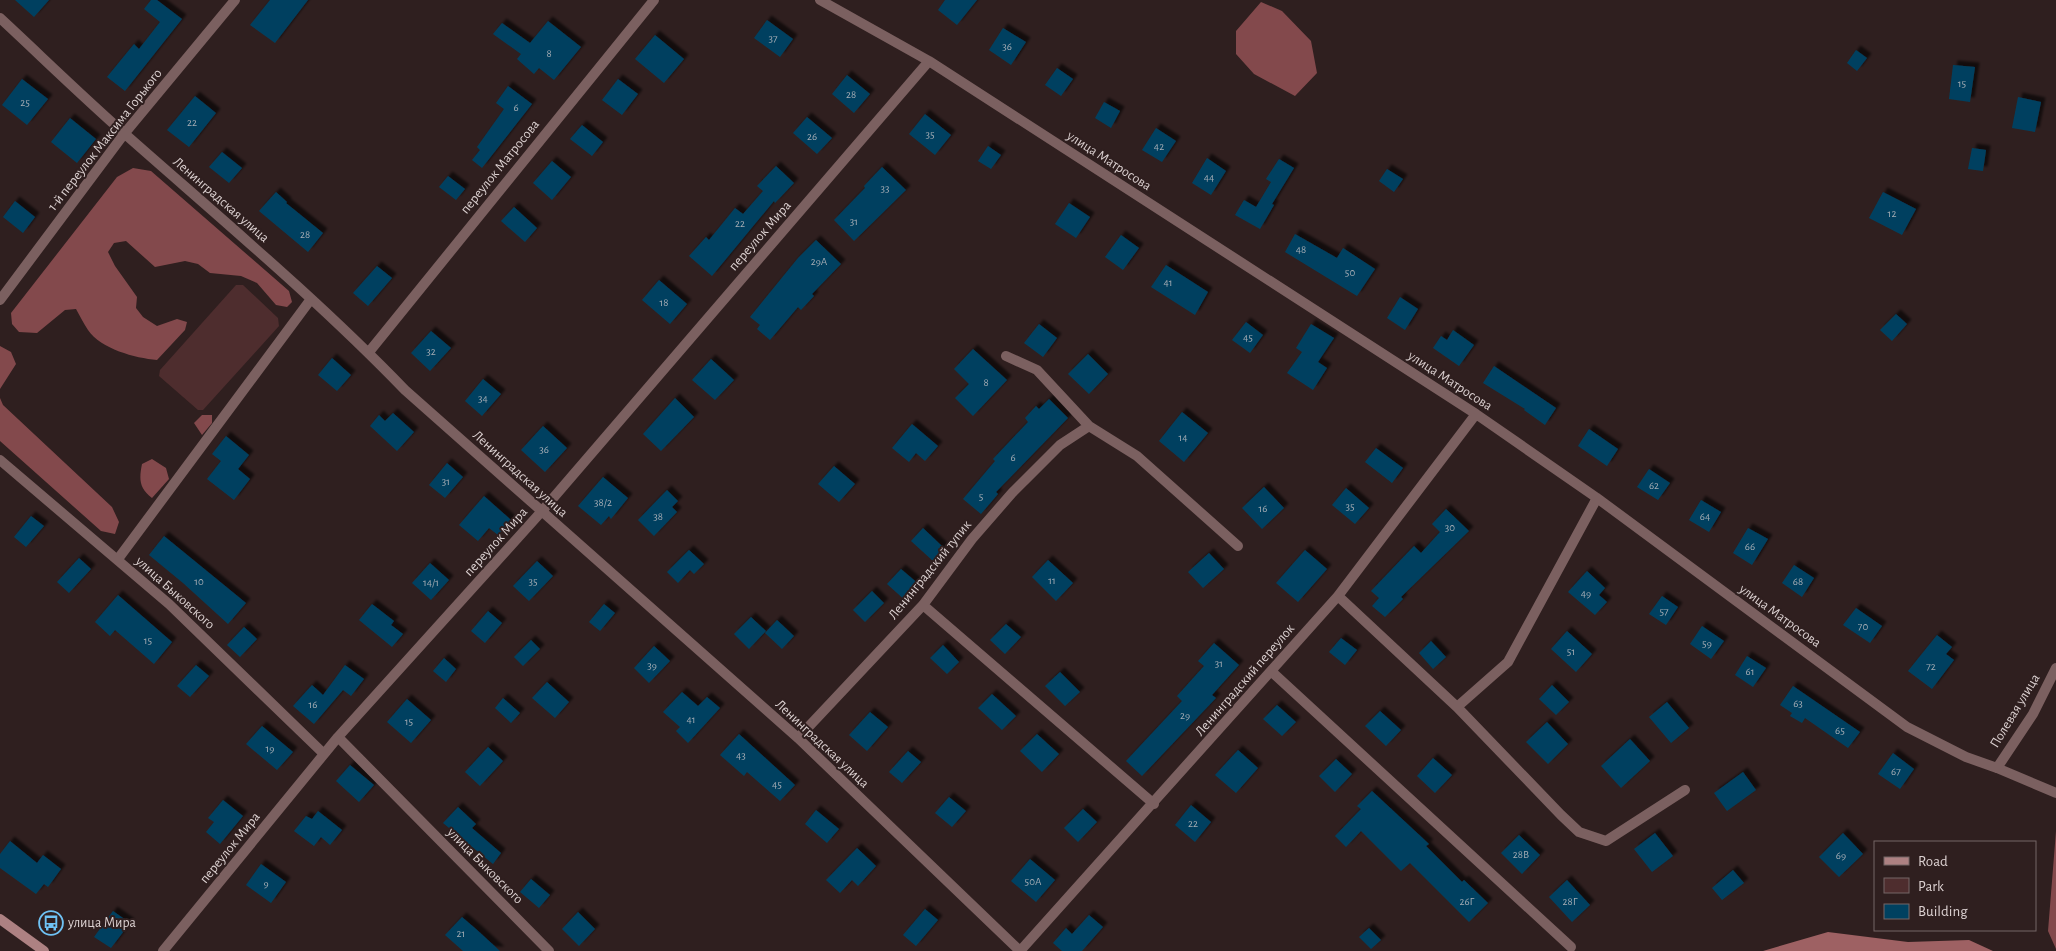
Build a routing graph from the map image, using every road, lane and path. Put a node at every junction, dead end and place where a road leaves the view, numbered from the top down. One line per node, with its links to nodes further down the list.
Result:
1 (234, 0): 6 (street, 1-й переулок Максима Горького)
2 (654, 0): 9 (street, переулок Матросова)
3 (820, 0): 5 (street, улица Матросова)
4 (0, 18): 6 (street, Ленинградская улица)
5 (929, 62): 11 (street, улица Матросова); 15 (street, переулок Мира)
6 (124, 134): 7 (street, Ленинградская улица); 8 (street, 1-й переулок Максима Горького)
7 (311, 299): 9 (street, Ленинградская улица); 17 (street)
8 (0, 300)
9 (369, 352): 15 (street, Ленинградская улица)
10 (1006, 356): 12 (street)
11 (1476, 414): 14 (street, улица Матросова); 18 (street, Ленинградский переулок)
12 (1089, 426): 16 (street); 19 (street, Ленинградский тупик)
13 (0, 460): 17 (street, улица Быковского)
14 (1597, 498): 22 (street); 26 (street, улица Матросова)
15 (542, 511): 23 (street, переулок Мира); 24 (street, Ленинградская улица)
16 (1238, 546)
17 (118, 559): 25 (street, улица Быковского)
18 (1338, 596): 21 (street, Ленинградский переулок); 22 (street)
19 (923, 605): 24 (street, Ленинградский тупик); 29 (street)
20 (2056, 668): 26 (street, Полевая улица)
21 (1272, 672): 29 (street, Ленинградский переулок); 31 (street)
22 (1457, 707): 27 (street)
23 (338, 737): 25 (street, переулок Мира); 34 (street, улица Быковского)
24 (798, 738): 35 (street, Ленинградская улица)
25 (324, 754): 33 (street, переулок Мира)
26 (1997, 768): 28 (street, улица Матросова)
27 (1685, 790)
28 (2056, 793)
29 (1154, 804): 35 (street, Ленинградский переулок)
30 (0, 919): 32 (main road)
31 (1572, 947)
32 (44, 951)
33 (164, 951)
34 (548, 951)
35 (1020, 951)

